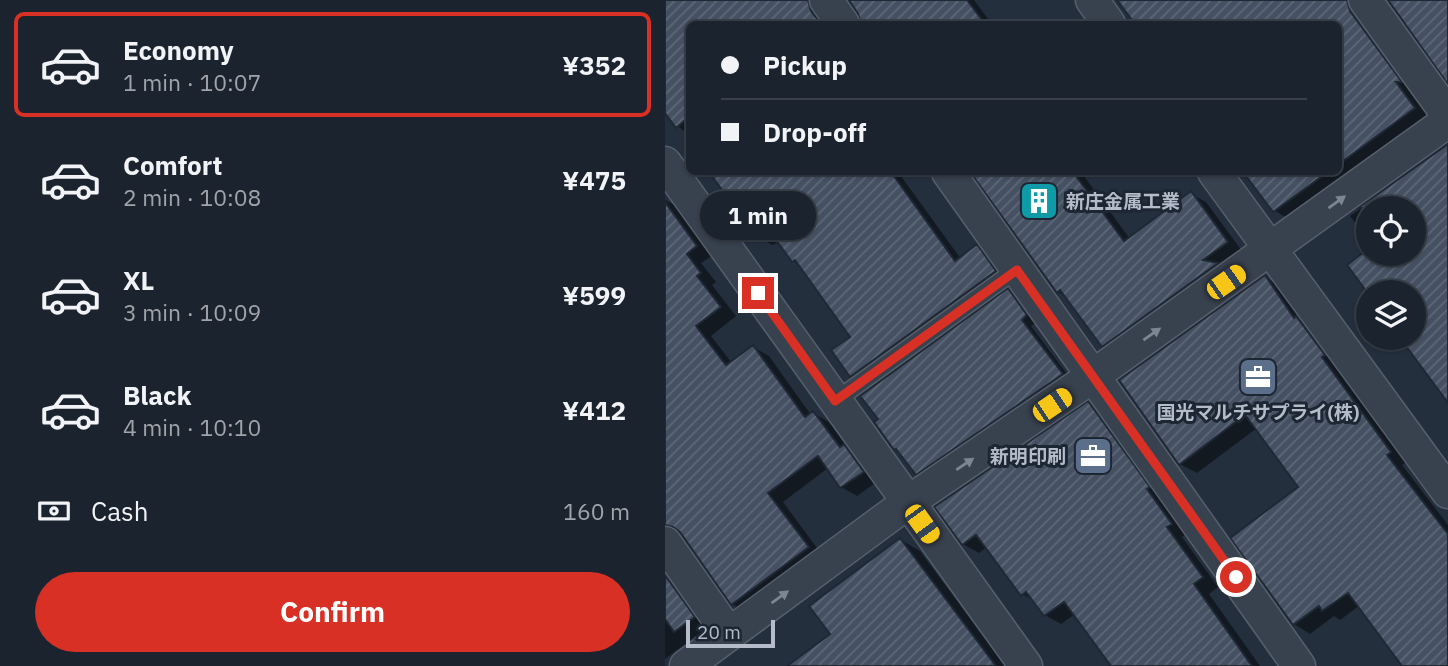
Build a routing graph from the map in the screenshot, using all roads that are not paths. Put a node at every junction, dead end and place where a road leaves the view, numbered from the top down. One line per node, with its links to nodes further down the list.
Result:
1 (826, 0): 4 (street)
2 (1091, 0): 5 (street)
3 (1365, 0): 6 (street)
4 (841, 21)
5 (1107, 21)
6 (1448, 115)
7 (1448, 121): 11 (street, one-way to 7)
8 (665, 163): 14 (street)
9 (950, 175): 12 (street)
10 (1217, 175): 11 (street)
11 (1271, 250): 13 (street, one-way to 11); 15 (street)
12 (1017, 270): 13 (street); 14 (lane)
13 (1093, 376): 16 (street, one-way to 13); 21 (street)
14 (835, 401): 16 (street)
15 (1448, 492)
16 (907, 503): 18 (street, one-way to 16); 20 (street)
17 (665, 543): 18 (street)
18 (729, 634): 19 (street)
19 (686, 666)
20 (1026, 666)
21 (1299, 666)

